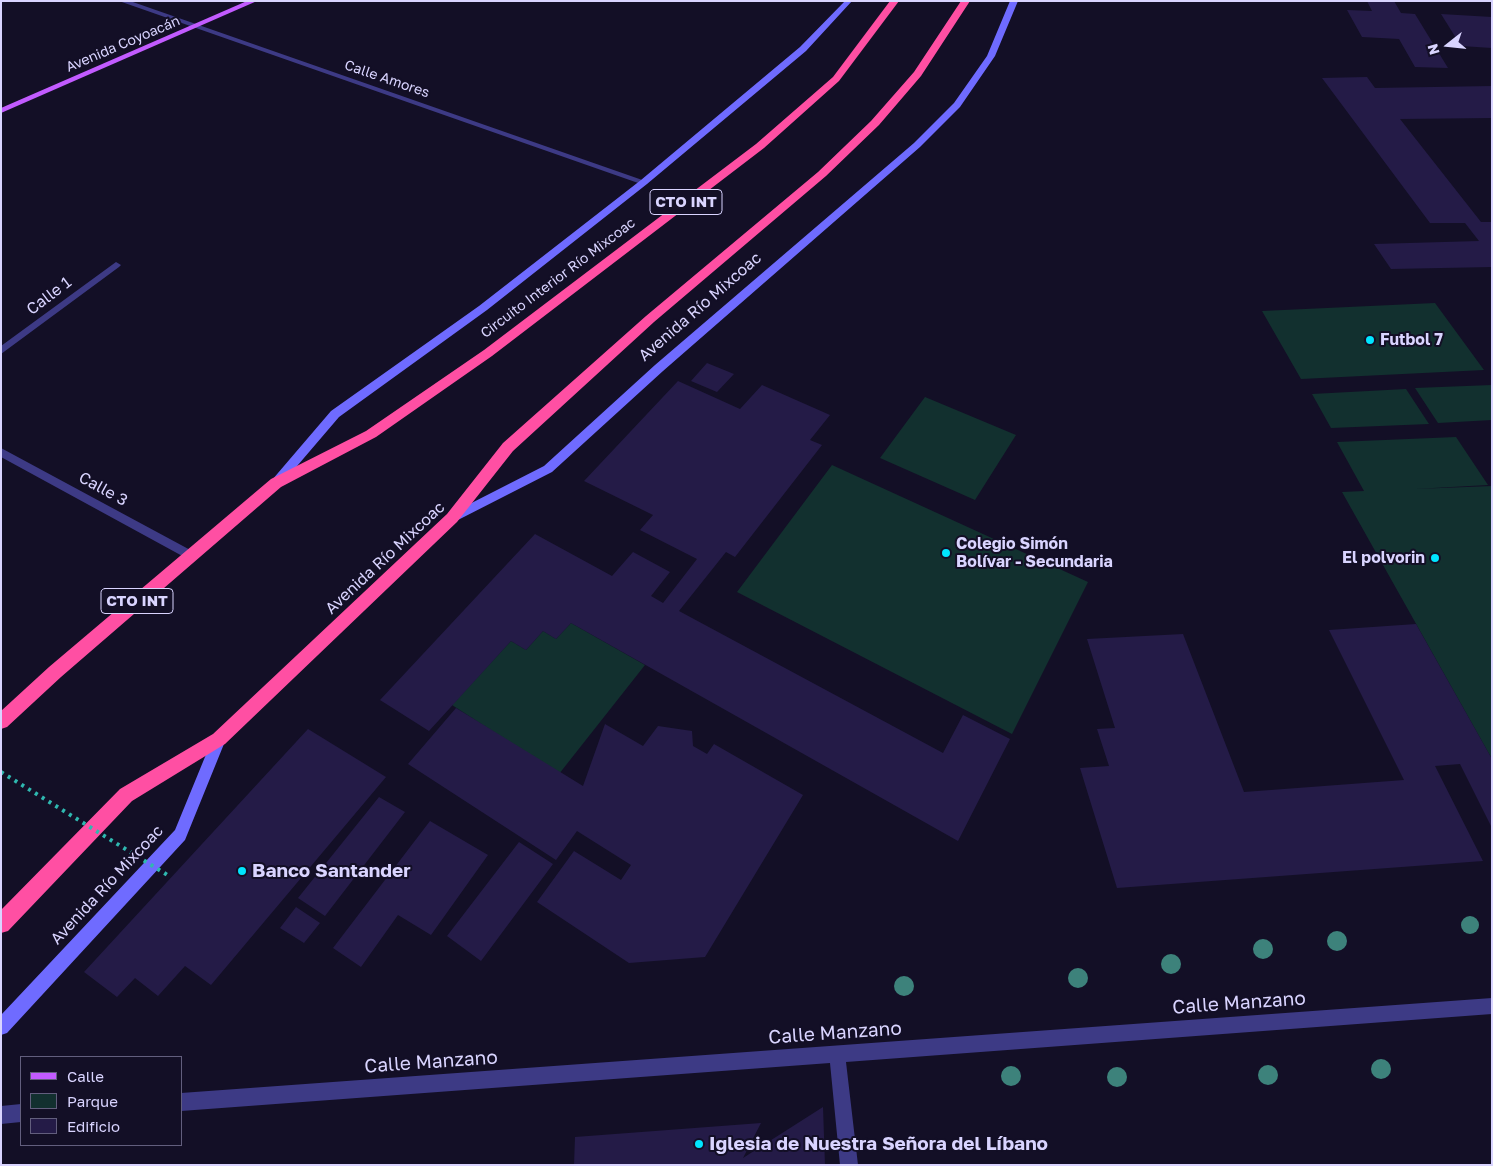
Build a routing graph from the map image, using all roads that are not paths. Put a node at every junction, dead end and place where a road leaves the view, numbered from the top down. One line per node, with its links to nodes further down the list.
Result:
1 (122, 1): 7 (street, Calle Amores)
2 (254, 1): 7 (main road, Avenida Coyoacán)
3 (850, 1): 9 (main road, CTO INT)
4 (895, 1): 13 (highway, Circuito Interior Río Mixcoac / CTO INT)
5 (966, 1): 14 (highway)
6 (1014, 1): 14 (main road, Avenida Río Mixcoac)
7 (194, 27): 8 (main road, Avenida Coyoacán); 9 (street, Calle Amores)
8 (1, 111)
9 (644, 182): 13 (main road, CTO INT)
10 (116, 265): 11 (street, Calle 1)
11 (1, 352)
12 (1, 452): 15 (street, Calle 3)
13 (276, 483): 15 (highway, CTO INT)
14 (452, 518): 17 (highway, Avenida Río Mixcoac)
15 (190, 555): 16 (highway, CTO INT)
16 (1, 722)
17 (219, 739): 18 (highway); 20 (main road, Avenida Río Mixcoac)
18 (1, 924)
19 (1492, 1006): 21 (street, Calle Manzano)
20 (1, 1027)
21 (837, 1054): 22 (street, Calle Manzano); 25 (street)
22 (182, 1102)
23 (20, 1113): 24 (street)
24 (1, 1115)
25 (849, 1165)

